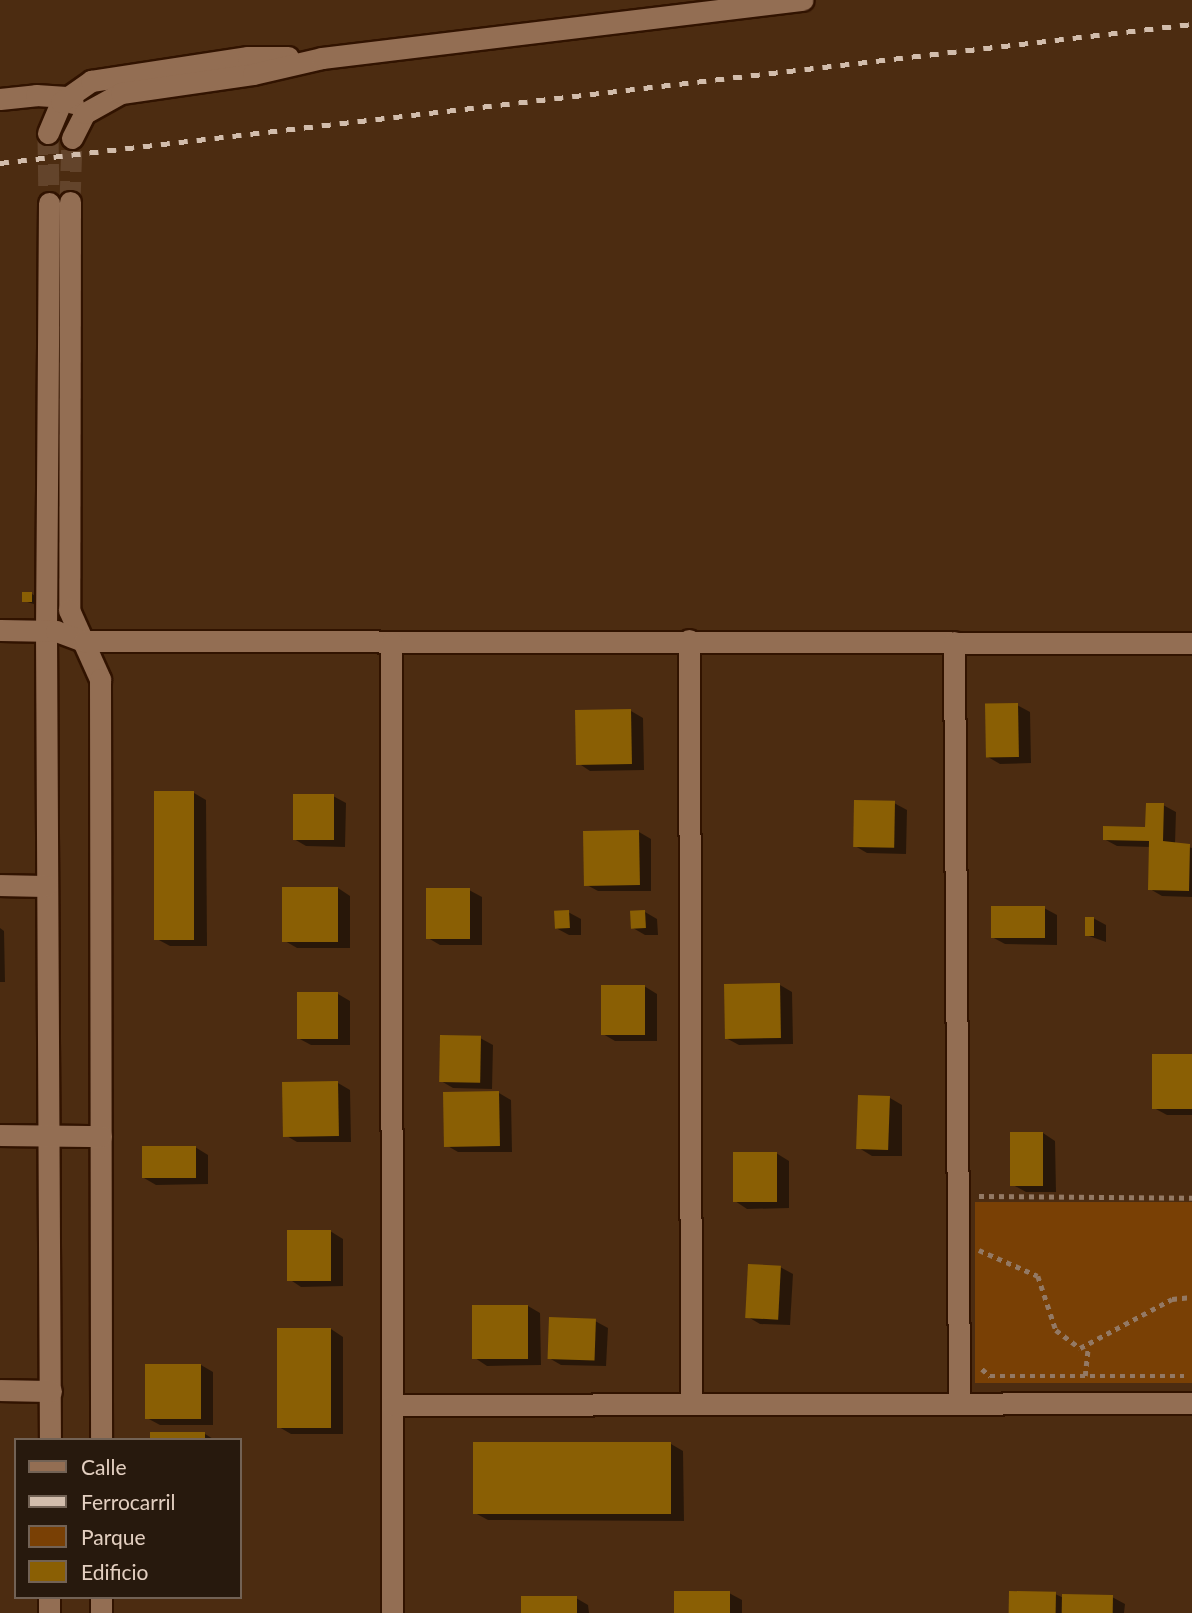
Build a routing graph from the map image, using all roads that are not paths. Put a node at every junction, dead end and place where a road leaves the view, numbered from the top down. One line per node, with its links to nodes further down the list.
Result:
1 (803, 0): 2 (street)
2 (322, 58): 3 (street); 5 (street)
3 (66, 97): 4 (street); 5 (street); 6 (street)
4 (0, 99)
5 (85, 113): 7 (street)
6 (48, 133)
7 (72, 138)
8 (0, 630): 9 (street)
9 (46, 630): 11 (street); 11 (street); 16 (street)
10 (689, 640): 12 (street); 13 (street); 22 (street)
11 (84, 641): 13 (street); 19 (street)
12 (954, 642): 14 (street); 24 (street)
13 (391, 643): 25 (street)
14 (1192, 643)
15 (0, 885): 16 (street)
16 (46, 886): 18 (street)
17 (0, 1135): 18 (street)
18 (51, 1135): 19 (street); 21 (street)
19 (101, 1136): 27 (street)
20 (0, 1391): 21 (street)
21 (51, 1391): 26 (street)
22 (691, 1403): 24 (street); 25 (street)
23 (1192, 1403): 24 (street)
24 (959, 1404)
25 (392, 1405): 28 (street)
26 (50, 1438)
27 (101, 1438)
28 (392, 1613)

